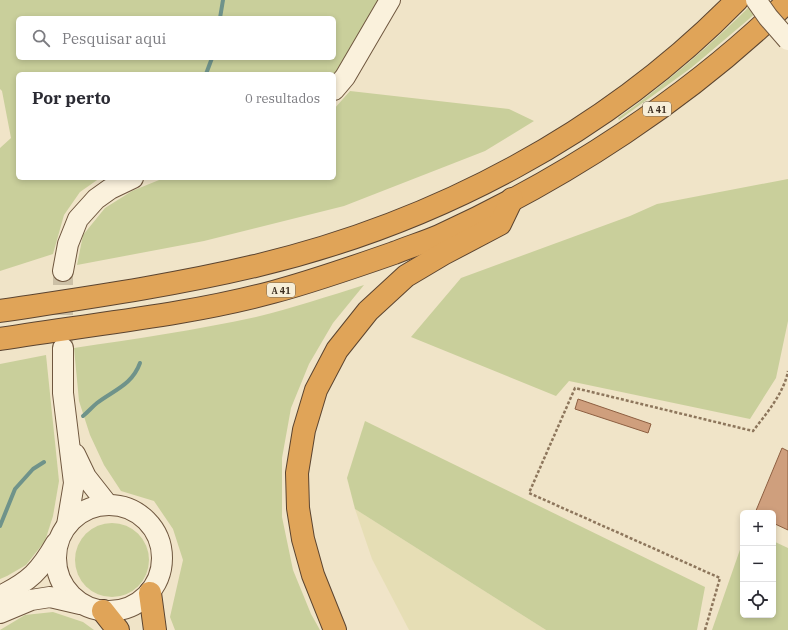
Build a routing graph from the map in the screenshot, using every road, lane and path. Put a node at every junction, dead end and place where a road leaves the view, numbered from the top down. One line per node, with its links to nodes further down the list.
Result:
1 (390, 0): 6 (main road)
2 (738, 0): 11 (highway, A 41)
3 (756, 0): 5 (main road, bridge)
4 (788, 1): 8 (highway, A 41)
5 (788, 40)
6 (336, 88)
7 (129, 180): 9 (main road)
8 (512, 199): 13 (highway, A 41); 25 (highway)
9 (63, 271)
10 (0, 299): 11 (highway)
11 (52, 303): 12 (highway, A 41)
12 (0, 312)
13 (0, 339)
14 (63, 348): 16 (main road)
15 (788, 371): 26 (path)
16 (70, 443): 17 (main road); 18 (main road)
17 (108, 505): 18 (main road); 19 (main road)
18 (63, 531): 20 (main road); 21 (main road)
19 (150, 593): 22 (main road); 24 (highway)
20 (81, 604): 21 (main road); 22 (main road)
21 (0, 607)
22 (103, 612): 23 (highway)
23 (118, 630)
24 (155, 630)
25 (335, 630)
26 (705, 630)

